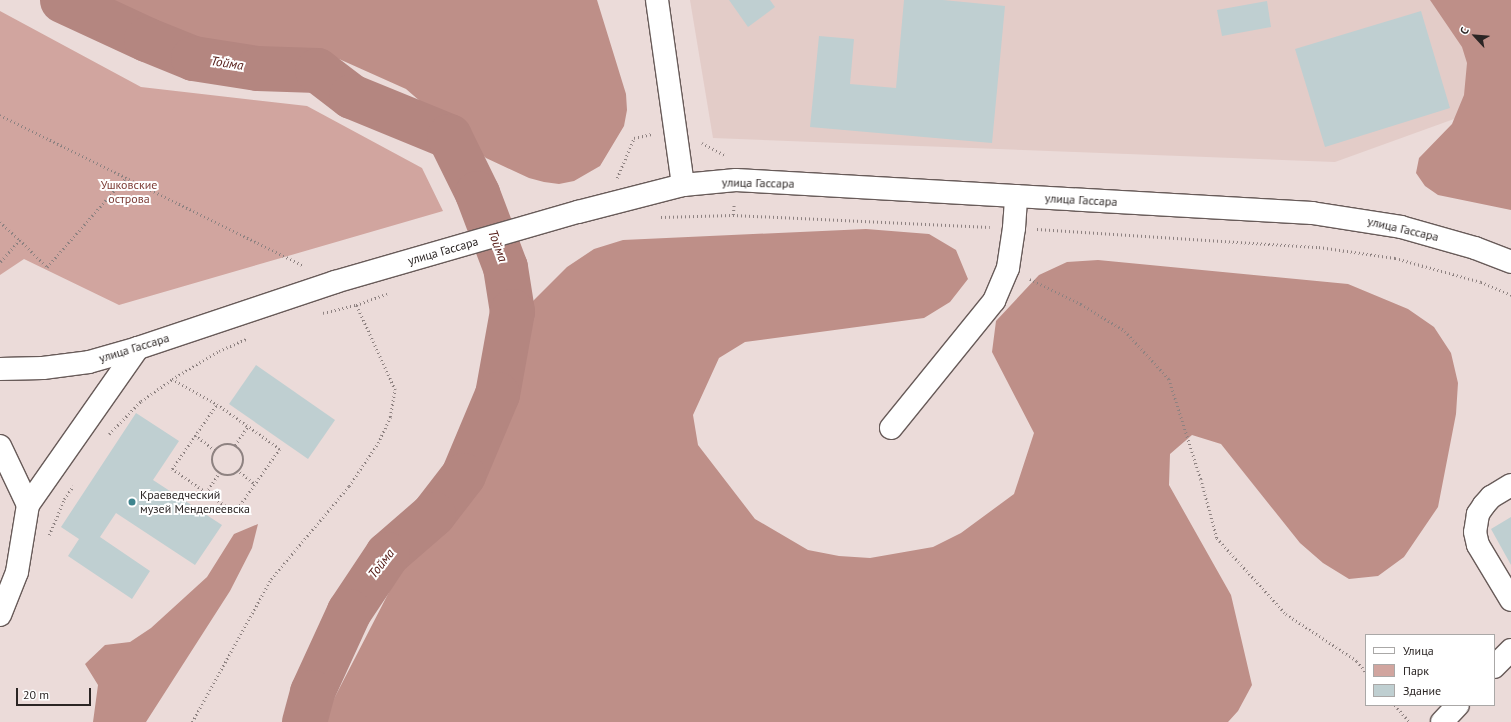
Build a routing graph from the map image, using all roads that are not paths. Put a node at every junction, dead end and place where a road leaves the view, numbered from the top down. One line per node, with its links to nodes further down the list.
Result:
1 (657, 0): 2 (main road)
2 (683, 185): 3 (main road, улица Гассара); 5 (main road, улица Гассара)
3 (1016, 196): 4 (main road, улица Гассара); 7 (main road)
4 (1511, 262)
5 (138, 348): 6 (main road, улица Гассара); 10 (main road)
6 (0, 369)
7 (890, 428)
8 (0, 446): 10 (main road)
9 (1511, 485): 11 (main road)
10 (28, 505): 12 (main road)
11 (1511, 600)
12 (0, 615)
13 (1511, 650): 14 (main road)
14 (1495, 666)
15 (1457, 706): 16 (main road)
16 (1442, 722)

